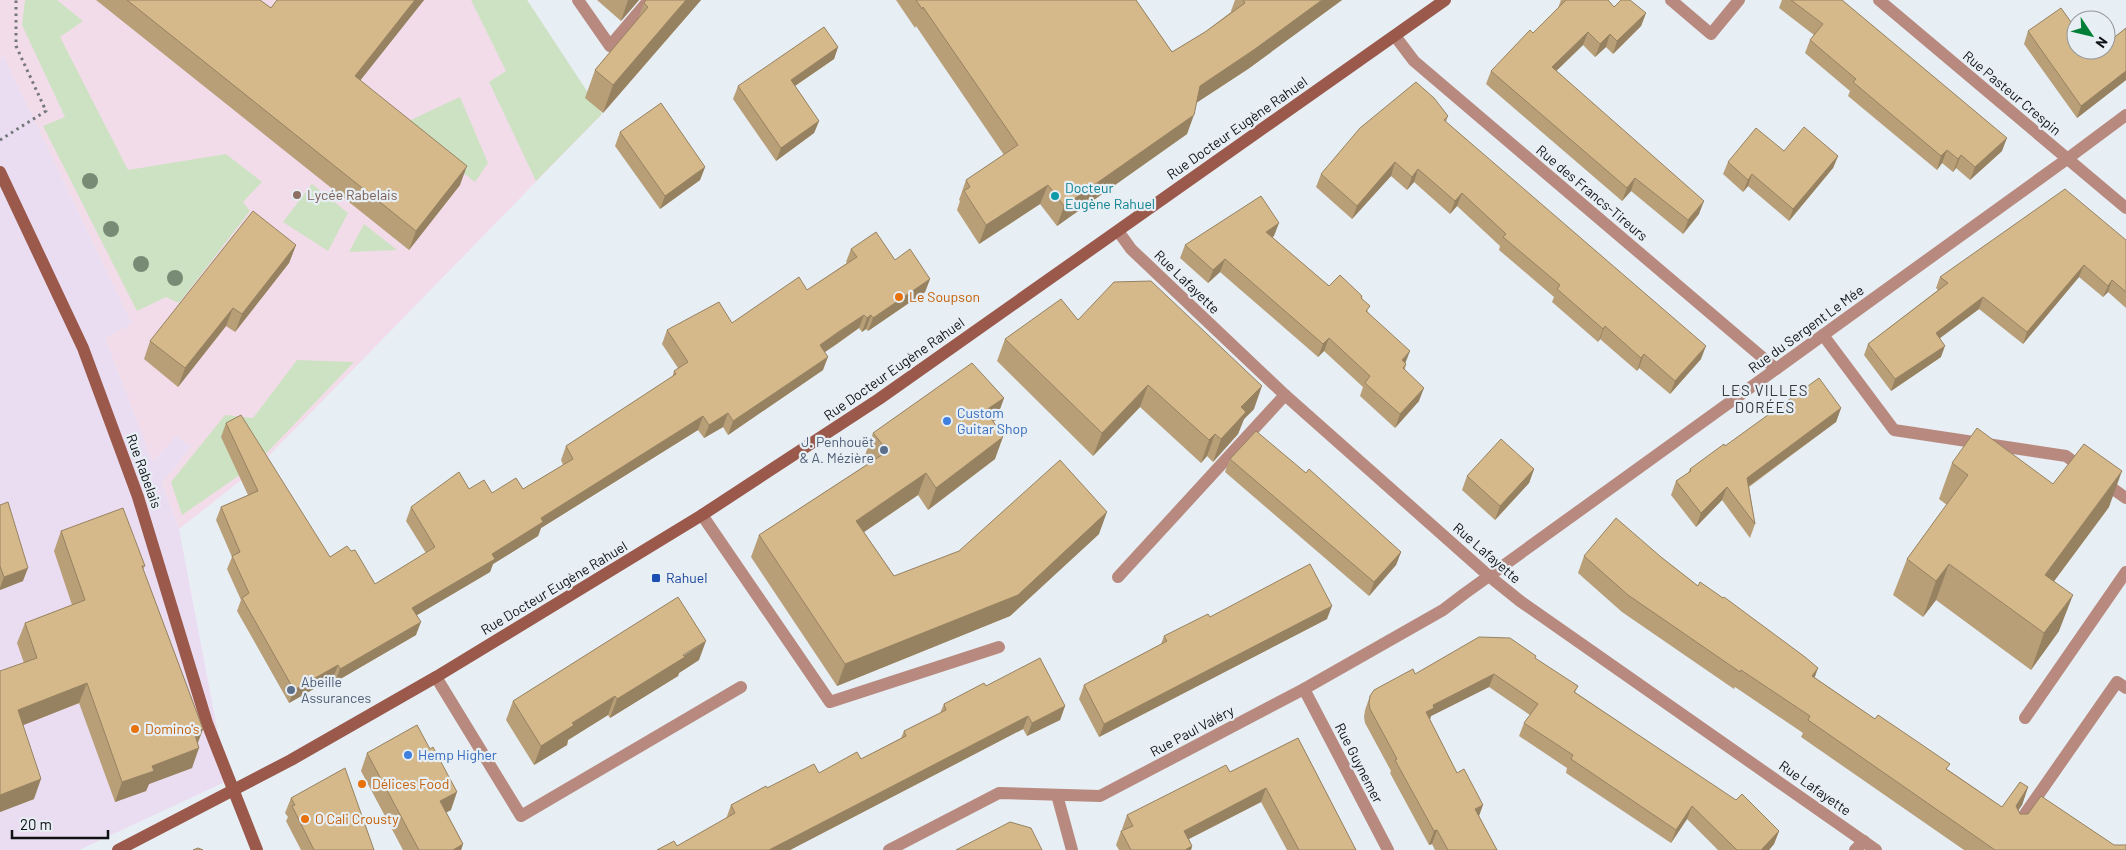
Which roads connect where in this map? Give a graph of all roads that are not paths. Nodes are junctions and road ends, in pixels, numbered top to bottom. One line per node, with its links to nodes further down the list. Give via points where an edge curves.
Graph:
1 (578, 0): 2 (street, via 610,46)
2 (649, 0)
3 (1445, 0): 7 (main road, Rue Docteur Eugène Rahuel)
4 (1671, 0): 5 (street, via 1711,34)
5 (1740, 0)
6 (1879, 0): 9 (street, Rue Pasteur Crespin)
7 (1395, 36): 12 (main road, Rue Docteur Eugène Rahuel); 14 (street, Rue des Francs-Tireurs, via 1414,61)
8 (2126, 115): 9 (street, Rue du Sergent Le Mée)
9 (2067, 159): 11 (street, Rue Pasteur Crespin); 13 (street, Rue du Sergent Le Mée)
10 (0, 172): 27 (main road, Rue Rabelais, via 82,348 138,497 207,723)
11 (2126, 208)
12 (1118, 231): 15 (street, Rue Lafayette, via 1131,249); 17 (main road, Rue Docteur Eugène Rahuel, via 879,399)
13 (1823, 335): 14 (street, Rue du Sergent Le Mée); 16 (street, via 1894,430 2066,456)
14 (1776, 369): 20 (street, Rue du Sergent Le Mée)
15 (1284, 395): 19 (street); 20 (street, Rue Lafayette)
16 (2126, 498)
17 (702, 516): 21 (street, via 830,702); 22 (main road, Rue Docteur Eugène Rahuel)
18 (2126, 572): 26 (street)
19 (1118, 576)
20 (1489, 576): 25 (street, Rue Paul Valéry, via 1444,610); 30 (street, Rue Lafayette)
21 (999, 647)
22 (436, 677): 23 (street, via 521,816); 27 (main road, Rue Docteur Eugène Rahuel)
23 (740, 687)
24 (2126, 688): 29 (street, via 2117,682)
25 (1304, 689): 28 (street, Rue Paul Valéry, via 1100,796); 35 (street, Rue Guynemer)
26 (2025, 718)
27 (234, 790): 31 (main road, Rue Docteur Eugène Rahuel); 32 (main road, Rue Rabelais)
28 (1057, 795): 33 (street, Rue Paul Valéry, via 999,793); 34 (street)
29 (2018, 824)
30 (1859, 846): 36 (street, Rue Lafayette)
31 (118, 850)
32 (257, 850)
33 (889, 850)
34 (1072, 850)
35 (1388, 850)
36 (1876, 850)

